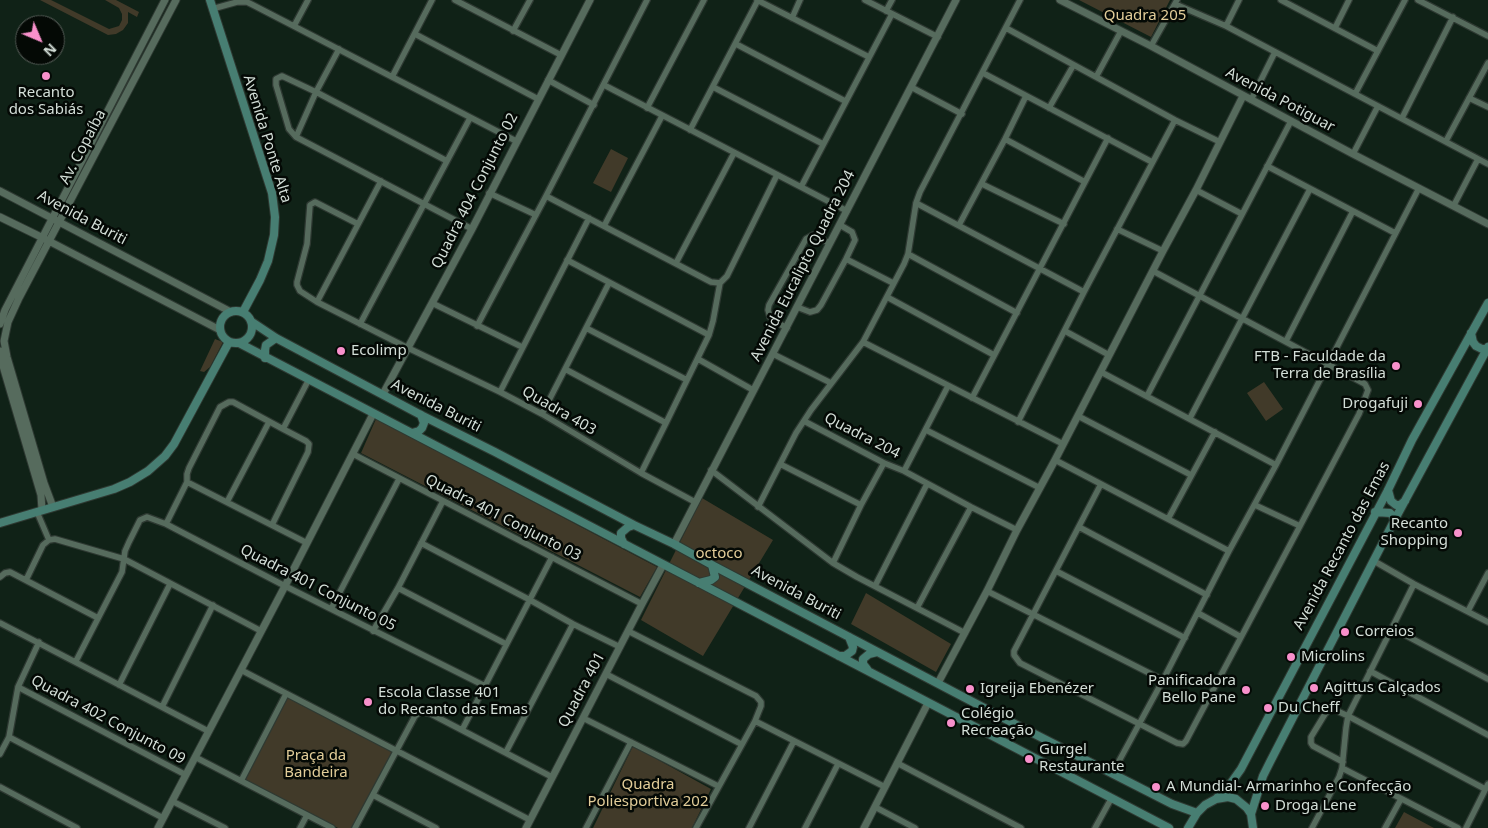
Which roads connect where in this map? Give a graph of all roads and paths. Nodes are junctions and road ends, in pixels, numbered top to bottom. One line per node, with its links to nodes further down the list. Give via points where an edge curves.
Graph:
1 (165, 0): 110 (street, Av. Copaíba)
2 (176, 0): 110 (street, Av. Copaíba)
3 (210, 0): 27 (main road, Avenida Ponte Alta)
4 (308, 0): 31 (street)
5 (432, 0): 37 (street)
6 (455, 0): 26 (street)
7 (474, 0): 26 (street)
8 (530, 0): 35 (street)
9 (590, 0): 45 (street, Quadra 404 Conjunto 02)
10 (647, 0): 53 (street)
11 (704, 0): 67 (street)
12 (758, 0): 30 (street); 40 (street)
13 (800, 0): 30 (street)
14 (865, 0): 28 (street)
15 (892, 0): 28 (street)
16 (956, 0): 39 (street, Avenida Eucalipto Quadra 204)
17 (1020, 0): 33 (street, Quadra 204)
18 (1060, 0): 36 (street, Avenida Potiguar)
19 (1239, 0): 32 (street)
20 (1281, 0): 25 (street)
21 (1349, 0): 34 (street)
22 (1404, 0): 43 (street)
23 (1418, 0): 29 (street)
24 (1176, 2): 32 (street); 41 (street)
25 (1292, 2): 34 (street)
26 (470, 8): 35 (street)
27 (212, 9): 31 (street, via 247,2); 140 (main road, Avenida Ponte Alta, via 272,193 275,216 268,261)
28 (889, 12): 39 (street); 46 (street)
29 (1454, 17): 38 (street); 72 (street)
30 (792, 18): 46 (street)
31 (294, 26): 42 (street)
32 (1226, 26): 44 (street)
33 (1006, 28): 48 (street); 49 (street, Quadra 204)
34 (1335, 28): 43 (street)
35 (513, 30): 45 (street)
36 (1122, 31): 41 (street, Avenida Potiguar); 51 (street)
37 (415, 34): 50 (street); 61 (street)
38 (1488, 36)
39 (938, 37): 55 (street, Avenida Eucalipto Quadra 204)
40 (736, 44): 54 (street); 63 (street)
41 (1151, 46): 59 (street, Avenida Potiguar)
42 (339, 49): 50 (street); 56 (street)
43 (1378, 51): 57 (street)
44 (1275, 52): 57 (street); 62 (street)
45 (560, 55): 52 (street, Quadra 404 Conjunto 02)
46 (869, 57): 63 (street)
47 (1488, 63): 60 (street)
48 (1073, 66): 51 (street); 68 (street)
49 (983, 73): 58 (street); 69 (street, Quadra 204)
50 (392, 77): 71 (street)
51 (1096, 77): 73 (street)
52 (548, 80): 61 (street, Quadra 404 Conjunto 02); 64 (street)
53 (604, 86): 64 (street); 67 (street)
54 (713, 87): 75 (street); 82 (street)
55 (911, 87): 69 (street); 104 (street, Avenida Eucalipto Quadra 204)
56 (316, 92): 76 (street); 76 (street, via 282,76 276,79 289,129); 86 (street)
57 (1355, 94): 65 (street)
58 (1026, 96): 68 (street); 78 (street)
59 (1243, 96): 62 (street, Avenida Potiguar); 81 (street)
60 (1469, 98): 66 (street); 80 (street)
61 (538, 99): 79 (street, Quadra 404 Conjunto 02)
62 (1251, 100): 74 (street, Avenida Potiguar)
63 (845, 101): 82 (street)
64 (594, 105): 100 (street)
65 (1378, 106): 72 (street); 84 (street)
66 (1488, 107)
67 (647, 108): 70 (street)
68 (1049, 108): 77 (street)
69 (962, 114): 102 (street, Quadra 204)
70 (662, 116): 75 (street); 116 (street)
71 (470, 118): 79 (street); 86 (street)
72 (1402, 118): 80 (street)
73 (1175, 120): 81 (street); 87 (street)
74 (1291, 121): 84 (street, Avenida Potiguar); 89 (street)
75 (690, 130): 83 (street)
76 (296, 137): 91 (street)
77 (1108, 138): 87 (street); 92 (street)
78 (1005, 139): 92 (street); 93 (street)
79 (516, 141): 99 (street, Quadra 404 Conjunto 02)
80 (1446, 141): 85 (street)
81 (1220, 142): 97 (street)
82 (823, 144): 94 (street)
83 (734, 153): 90 (street); 126 (street)
84 (1353, 154): 95 (street, Avenida Potiguar)
85 (1478, 159): 88 (street); 103 (street)
86 (447, 161): 101 (street)
87 (1152, 162): 118 (street)
88 (1488, 164)
89 (1267, 166): 96 (street); 106 (street)
90 (777, 176): 94 (street); 130 (street, via 727,276)
91 (381, 182): 101 (street); 111 (street)
92 (1085, 182): 112 (street)
93 (982, 184): 112 (street); 115 (street)
94 (801, 187): 104 (street)
95 (1419, 188): 103 (street, Avenida Potiguar); 119 (street)
96 (1310, 189): 105 (street); 142 (street)
97 (1196, 190): 106 (street); 122 (street)
98 (0, 191): 110 (street, Avenida Buriti)
99 (489, 194): 107 (street); 117 (street, Quadra 404 Conjunto 02)
100 (546, 196): 107 (street); 109 (street)
101 (424, 203): 117 (street); 145 (street)
102 (916, 203): 115 (street); 123 (street, Quadra 204)
103 (1454, 205): 113 (street, Avenida Potiguar)
104 (847, 211): 114 (street, Avenida Eucalipto Quadra 204)
105 (1353, 211): 119 (street); 154 (street)
106 (1242, 214): 133 (street)
107 (536, 215): 146 (street)
108 (0, 217): 120 (street)
109 (589, 218): 116 (street); 125 (street)
110 (56, 220): 120 (street, Av. Copaíba); 139 (street, Avenida Buriti)
111 (358, 224): 135 (street); 135 (street, Quadra 403, via 315,202 310,204 307,244 297,285 300,291)
112 (1064, 224): 127 (street)
113 (1488, 224)
114 (840, 225): 121 (street, Avenida Eucalipto Quadra 204); 124 (street, via 852,232 855,240)
115 (959, 225): 127 (street)
116 (604, 226): 126 (street)
117 (472, 229): 136 (street, Quadra 404 Conjunto 02)
118 (1117, 229): 122 (street); 132 (street)
119 (1395, 233): 167 (street)
120 (46, 239): 144 (street, Av. Copaíba); 149 (street); 214 (street, Av. Copaíba, via 8,322 4,341)
121 (829, 243): 138 (street, Avenida Eucalipto Quadra 204); 148 (street, via 812,235 806,239 769,305 770,317)
122 (1163, 251): 128 (street)
123 (908, 254): 131 (street, Quadra 204); 141 (street)
124 (846, 259): 131 (street); 138 (street, via 817,310 810,312)
125 (567, 260): 129 (street); 158 (street)
126 (676, 263): 130 (street)
127 (1040, 268): 132 (street); 141 (street)
128 (1153, 272): 133 (street); 163 (street)
129 (609, 283): 147 (street); 152 (street)
130 (720, 283): 152 (street)
131 (893, 283): 134 (street, Quadra 204)
132 (1084, 292): 150 (street)
133 (1199, 296): 142 (street); 177 (street)
134 (886, 297): 156 (street, Quadra 204); 164 (street)
135 (318, 302): 145 (street, Quadra 403)
136 (432, 303): 146 (street); 159 (street, Quadra 404 Conjunto 02)
137 (1488, 303): 151 (main road, Avenida Recanto das Emas)
138 (797, 307): 148 (street, Avenida Eucalipto Quadra 204)
139 (231, 312): 140 (main road, Avenida Buriti); 149 (main road, via 221,321)
140 (243, 312): 143 (main road, Avenida Buriti)
141 (1017, 313): 164 (street)
142 (1243, 318): 154 (street); 183 (street)
143 (252, 322): 153 (main road, Avenida Buriti); 157 (main road, via 251,335)
144 (0, 324)
145 (360, 324): 159 (street, Quadra 403)
146 (477, 326): 158 (street)
147 (586, 328): 168 (street); 171 (street)
148 (786, 328): 162 (street, Avenida Eucalipto Quadra 204)
149 (220, 330): 155 (main road)
150 (1065, 331): 163 (street); 186 (street)
151 (1471, 333): 160 (main road, via 1478,348); 207 (main road, Avenida Recanto das Emas)
152 (709, 335): 166 (street)
153 (276, 338): 165 (main road, via 266,345); 176 (main road, Avenida Buriti)
154 (1286, 341): 167 (street)
155 (229, 342): 157 (main road); 214 (main road, via 165,456 123,486)
156 (863, 342): 172 (street, Quadra 204); 173 (street)
157 (239, 343): 165 (main road)
158 (522, 347): 175 (street)
159 (408, 348): 175 (street, Quadra 403); 176 (street, Quadra 404 Conjunto 02)
160 (1487, 348): 208 (main road)
161 (0, 351): 217 (street, via 41,495)
162 (773, 354): 172 (street); 174 (street, Avenida Eucalipto Quadra 204)
163 (1109, 354): 169 (street)
164 (994, 355): 178 (street)
165 (265, 358): 170 (main road)
166 (698, 359): 171 (street); 174 (street)
167 (1328, 364): 197 (street); 225 (street, via 1365,384 1368,390 1359,414)
168 (565, 369): 180 (street); 187 (street)
169 (1101, 372): 177 (street); 182 (street)
170 (308, 380): 179 (main road); 188 (street)
171 (687, 380): 187 (street)
172 (831, 384): 184 (street, Quadra 204)
173 (948, 386): 178 (street); 189 (street, Quadra 204)
174 (753, 390): 198 (street, Avenida Eucalipto Quadra 204)
175 (500, 392): 180 (street, Quadra 403)
176 (383, 394): 181 (main road, Avenida Buriti)
177 (1147, 396): 183 (street)
178 (972, 398): 186 (street)
179 (373, 414): 191 (main road); 193 (street)
180 (542, 414): 200 (street, Quadra 403)
181 (421, 415): 191 (main road, via 422,428); 224 (main road, Avenida Buriti)
182 (1078, 416): 192 (street); 201 (street)
183 (1190, 418): 190 (street)
184 (804, 420): 195 (street, Quadra 204); 196 (street, Quadra 204)
185 (269, 422): 188 (street); 203 (street, via 232,402 224,403 189,468); 210 (street)
186 (1018, 422): 192 (street)
187 (666, 423): 200 (street)
188 (283, 429): 223 (street, via 306,441 310,449)
189 (926, 430): 199 (street, Quadra 204); 206 (street)
190 (1215, 432): 197 (street); 201 (street)
191 (412, 433): 231 (main road)
192 (1063, 444): 194 (street)
193 (353, 454): 202 (street, Quadra 401 Conjunto 03); 229 (street)
194 (1055, 460): 205 (street); 206 (street)
195 (884, 463): 199 (street, Quadra 204); 212 (street)
196 (780, 464): 212 (street); 215 (street, Quadra 204)
197 (1276, 465): 213 (street)
198 (712, 470): 211 (street, Avenida Eucalipto Quadra 204); 215 (street)
199 (904, 471): 204 (street)
200 (641, 472): 211 (street, Quadra 403)
201 (1191, 475): 219 (street)
202 (399, 478): 209 (street, Quadra 401 Conjunto 03); 256 (street)
203 (187, 482): 210 (street); 222 (street)
204 (927, 484): 216 (street); 248 (street)
205 (1101, 484): 219 (street); 226 (street)
206 (1040, 488): 227 (street)
207 (1388, 490): 208 (main road, via 1396,505); 218 (main road, Avenida Recanto das Emas)
208 (1406, 500): 220 (main road)
209 (443, 501): 230 (street); 234 (street, Quadra 401 Conjunto 03)
210 (226, 502): 223 (street)
211 (695, 502): 232 (street, Avenida Eucalipto Quadra 204)
212 (861, 505): 237 (street)
213 (1255, 505): 225 (street); 233 (street)
214 (53, 507): 217 (main road)
215 (758, 507): 237 (street)
216 (970, 507): 227 (street); 255 (street)
217 (39, 511): 221 (main road); 228 (street)
218 (1375, 512): 220 (main road, via 1390,513); 319 (main road, Avenida Recanto das Emas, via 1241,769)
219 (1168, 519): 233 (street)
220 (1394, 520): 236 (main road)
221 (0, 522)
222 (166, 524): 235 (street, Quadra 401 Conjunto 05, via 147,517 140,520); 247 (street, Quadra 401 Conjunto 05)
223 (272, 525): 229 (street)
224 (634, 525): 231 (main road, via 621,533); 232 (main road, Avenida Buriti)
225 (1300, 526): 270 (street)
226 (1079, 527): 240 (street); 251 (street)
227 (1017, 530): 250 (street)
228 (49, 540): 235 (street); 243 (street, via 43,545)
229 (307, 543): 247 (street)
230 (421, 544): 249 (street); 252 (street)
231 (624, 544): 238 (main road)
232 (674, 544): 239 (main road, Avenida Buriti)
233 (1230, 551): 251 (street)
234 (552, 557): 252 (street); 253 (street, Quadra 401 Conjunto 03)
235 (124, 559): 245 (street); 260 (street, via 122,572)
236 (1374, 561): 246 (street); 324 (main road, via 1263,776)
237 (833, 563): 248 (street)
238 (663, 565): 244 (main road); 253 (street, Quadra 401)
239 (712, 565): 244 (main road, via 715,576); 269 (main road, Avenida Buriti)
240 (1056, 571): 259 (street); 271 (street)
241 (1488, 572): 257 (street)
242 (1, 575): 243 (street, via 10,572)
243 (26, 580): 260 (street)
244 (699, 583): 276 (main road)
245 (170, 584): 254 (street); 285 (street)
246 (1414, 584): 257 (street); 264 (street)
247 (285, 586): 256 (street, Quadra 401 Conjunto 05); 266 (street)
248 (875, 586): 255 (street)
249 (398, 588): 267 (street); 273 (street)
250 (987, 591): 259 (street); 268 (street)
251 (1207, 595): 258 (street)
252 (530, 600): 263 (street); 273 (street)
253 (642, 604): 265 (street, Quadra 401)
254 (213, 605): 266 (street); 290 (street)
255 (917, 608): 268 (street)
256 (331, 609): 267 (street, Quadra 401 Conjunto 05)
257 (1468, 611): 262 (street)
258 (1198, 613): 270 (street); 271 (street)
259 (1034, 614): 283 (street); 294 (street, via 1014,651 1016,660)
260 (98, 618): 277 (street)
261 (0, 622): 272 (street)
262 (1488, 622)
263 (573, 624): 274 (street); 303 (street)
264 (1392, 628): 280 (street); 282 (street)
265 (628, 630): 274 (street, Quadra 401); 293 (street, via 759,698 761,706)
266 (261, 631): 278 (street)
267 (373, 631): 287 (street, Quadra 401 Conjunto 05)
268 (965, 632): 284 (street)
269 (849, 637): 275 (main road, Avenida Buriti); 276 (main road, via 852,651)
270 (1240, 637): 294 (street, via 1183,744)
271 (1185, 638): 283 (street)
272 (39, 642): 277 (street); 286 (street)
273 (506, 644): 287 (street)
274 (620, 647): 281 (street, Quadra 401)
275 (877, 652): 279 (main road, via 863,659); 284 (main road, Avenida Buriti)
276 (839, 656): 279 (main road)
277 (76, 661): 285 (street)
278 (240, 670): 288 (street); 296 (street)
279 (867, 670): 289 (main road)
280 (1370, 671): 291 (street); 297 (street)
281 (606, 674): 292 (street, Quadra 401); 301 (street)
282 (1488, 679)
283 (1164, 680): 294 (street)
284 (938, 683): 309 (main road, Avenida Buriti)
285 (119, 685): 290 (street)
286 (18, 686): 298 (street); 310 (street, Quadra 402 Conjunto 09)
287 (485, 686): 295 (street)
288 (286, 694): 302 (street); 312 (street)
289 (928, 703): 306 (street); 318 (main road)
290 (162, 707): 296 (street)
291 (1348, 716): 308 (street); 308 (street, via 1329,709 1311,743); 316 (street)
292 (583, 718): 300 (street); 311 (street, Quadra 401)
293 (754, 721): 299 (street); 301 (street)
294 (1140, 724): 309 (street)
295 (462, 730): 302 (street, via 420,712); 303 (street)
296 (208, 731): 305 (street)
297 (1488, 735)
298 (9, 737): 304 (street); 326 (street)
299 (794, 741): 307 (street); 339 (street)
300 (631, 742): 313 (street); 337 (street)
301 (741, 744): 313 (street)
302 (396, 751): 317 (street); 327 (street)
303 (506, 752): 311 (street)
304 (0, 754)
305 (195, 757): 310 (street); 312 (street)
306 (897, 762): 315 (street); 328 (street)
307 (838, 764): 315 (street); 340 (street)
308 (1342, 765): 320 (street); 348 (street)
309 (1112, 774): 323 (main road, Avenida Buriti)
310 (186, 776): 321 (street)
311 (552, 777): 327 (street, Quadra 401)
312 (241, 781): 325 (street)
313 (718, 786): 338 (street)
314 (0, 787): 329 (street)
315 (885, 787): 322 (street)
316 (1487, 787): 351 (street)
317 (373, 795): 334 (street); 335 (street)
318 (1111, 799): 344 (street); 345 (main road)
319 (1216, 799): 323 (main road, Avenida Recanto das Emas); 324 (main road, via 1236,799)
320 (1401, 799): 349 (street); 350 (street)
321 (172, 801): 326 (street); 331 (street)
322 (875, 807): 341 (street); 342 (street)
323 (1197, 813): 346 (main road)
324 (1251, 814): 347 (main road)
325 (307, 815): 332 (street); 333 (street)
326 (163, 818): 330 (street)
327 (530, 820): 336 (street, Quadra 401)
328 (1010, 825): 343 (street)
329 (77, 828)
330 (158, 828)
331 (225, 828)
332 (300, 828)
333 (332, 828)
334 (355, 828)
335 (436, 828)
336 (526, 828)
337 (586, 828)
338 (696, 828)
339 (749, 828)
340 (804, 828)
341 (864, 828)
342 (915, 828)
343 (1021, 828)
344 (1095, 828)
345 (1169, 828)
346 (1188, 828)
347 (1253, 828)
348 (1312, 828)
349 (1385, 828)
350 (1458, 828)
351 (1466, 828)

